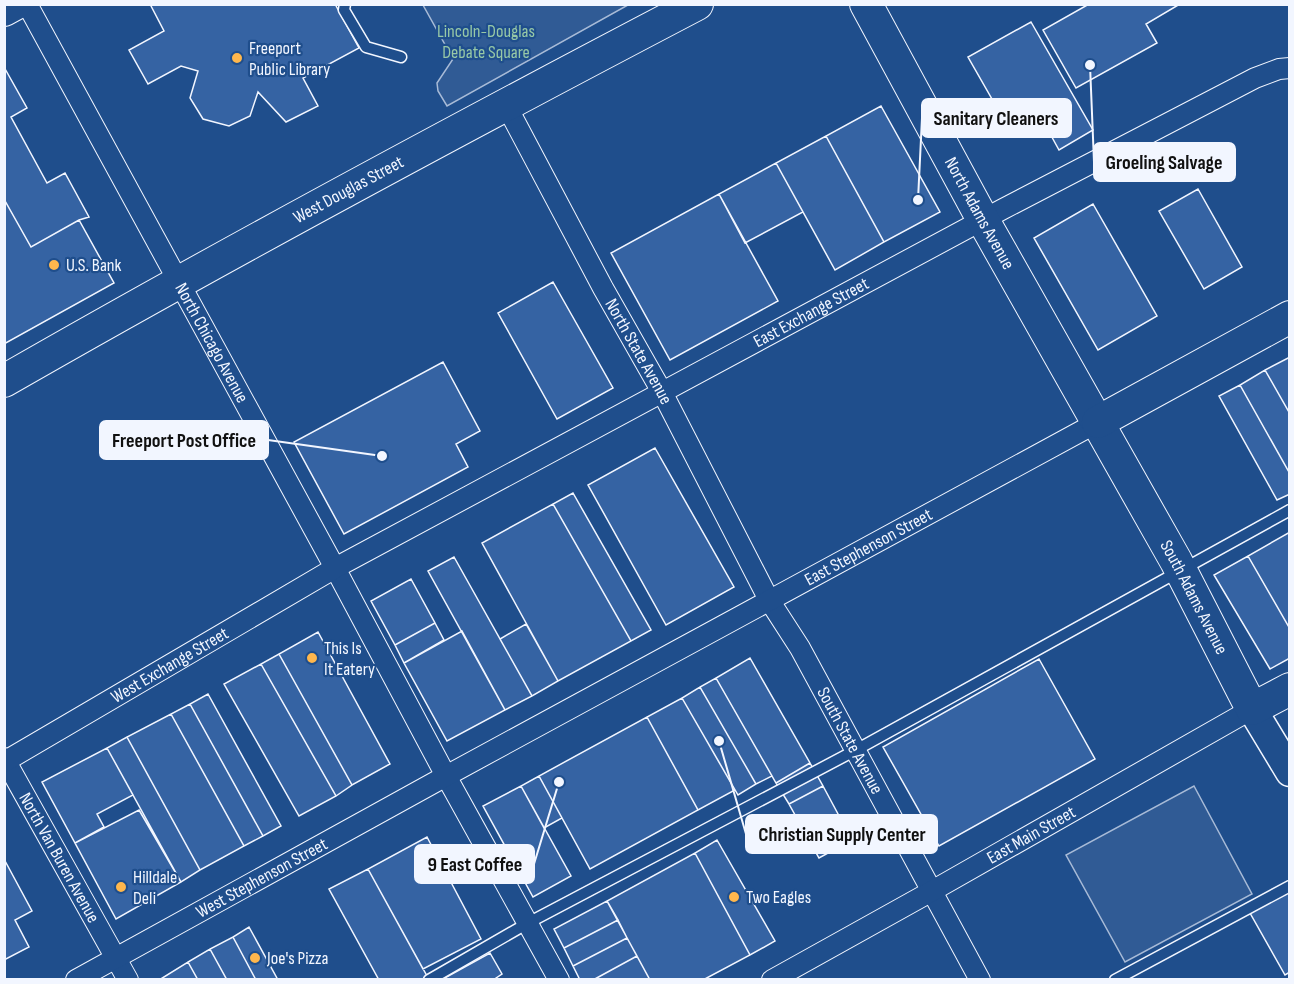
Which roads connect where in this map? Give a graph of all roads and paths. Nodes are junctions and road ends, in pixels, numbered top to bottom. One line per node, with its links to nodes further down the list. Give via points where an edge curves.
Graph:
1 (15, 4): 6 (main road)
2 (27, 4): 11 (street, North Chicago Avenue)
3 (345, 4): 7 (lane, via 344,9 366,47)
4 (696, 4): 9 (main road, West Douglas Street)
5 (866, 4): 10 (main road, North Adams Avenue)
6 (4, 10)
7 (401, 57)
8 (1290, 68): 10 (street, East Exchange Street, via 1255,78)
9 (506, 105): 11 (main road, West Douglas Street); 14 (street, North State Avenue)
10 (983, 220): 14 (street, East Exchange Street); 15 (main road, North Adams Avenue)
11 (178, 281): 13 (main road, West Douglas Street); 17 (street, North Chicago Avenue)
12 (1290, 317): 15 (main road, East Stephenson Street)
13 (4, 381)
14 (662, 392): 17 (street, East Exchange Street); 19 (street, North State Avenue)
15 (1098, 422): 18 (main road, South Adams Avenue); 19 (street, East Stephenson Street)
16 (1290, 510): 18 (lane)
17 (336, 568): 23 (street, West Exchange Street); 25 (street, North Chicago Avenue)
18 (1181, 572): 21 (main road, South Adams Avenue); 22 (lane)
19 (769, 600): 22 (street, South State Avenue); 25 (street, East Stephenson Street)
20 (1290, 689): 21 (main road, East Main Street)
21 (1252, 708): 24 (street, South Adams Avenue); 27 (street, East Main Street)
22 (856, 750): 27 (street, South State Avenue); 28 (lane)
23 (5, 760): 29 (street, North Van Buren Avenue)
24 (1290, 772)
25 (446, 776): 28 (street, North Chicago Avenue); 29 (street, West Stephenson Street)
26 (1290, 886): 36 (lane)
27 (932, 891): 34 (street, East Main Street); 35 (street, South State Avenue)
28 (528, 923): 32 (lane); 33 (street, North Chicago Avenue)
29 (116, 958): 30 (street, West Stephenson Street); 31 (street, North Van Buren Avenue)
30 (76, 980)
31 (128, 980)
32 (429, 980)
33 (559, 980)
34 (772, 980)
35 (980, 980)
36 (1115, 980)

